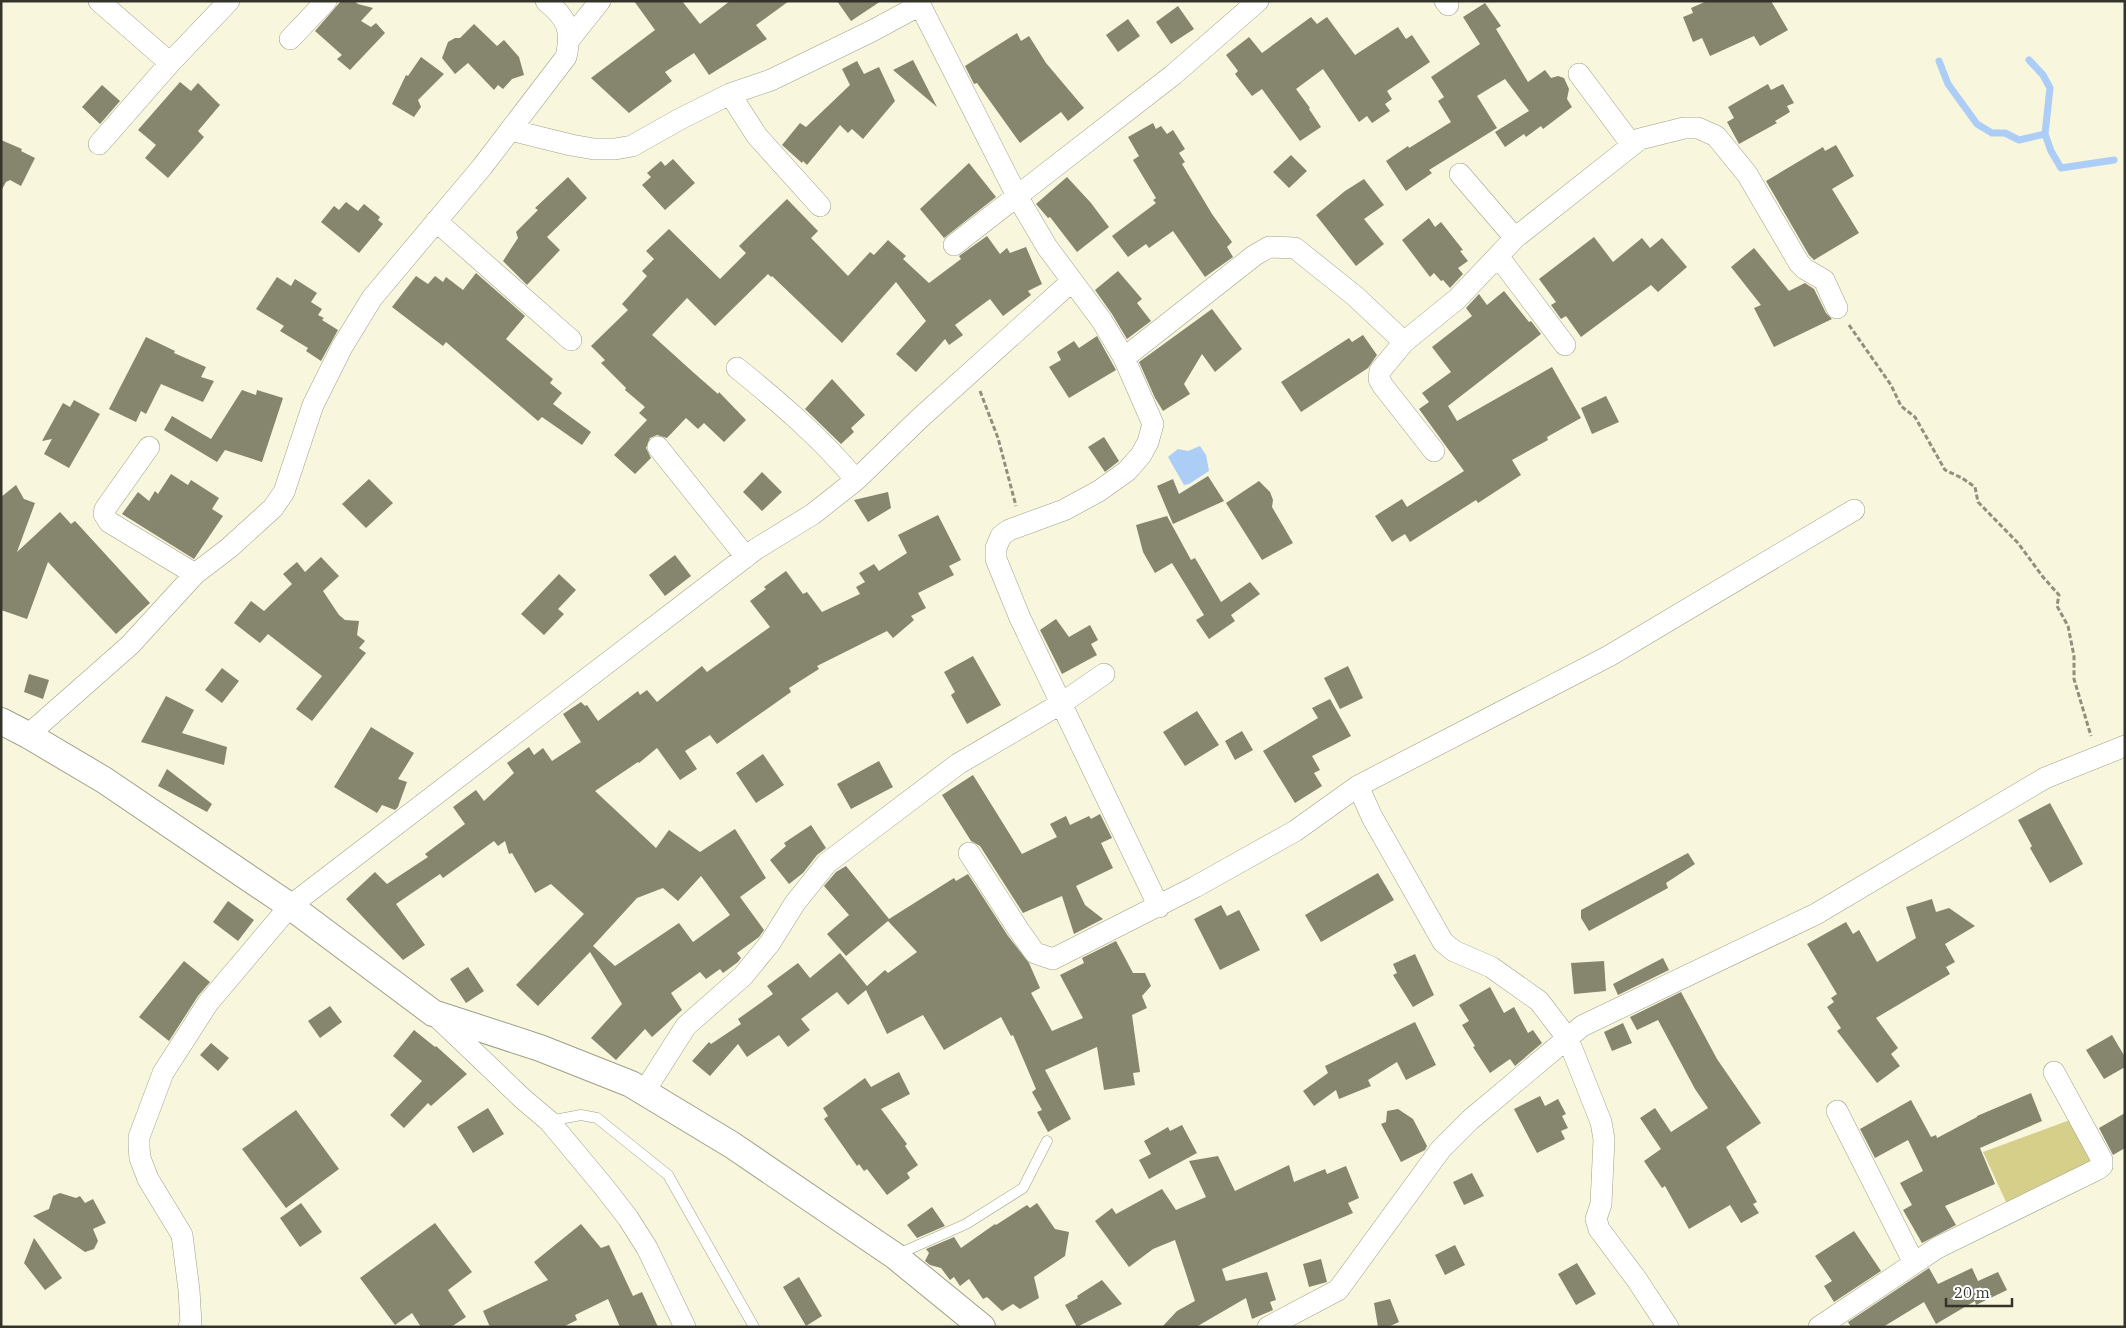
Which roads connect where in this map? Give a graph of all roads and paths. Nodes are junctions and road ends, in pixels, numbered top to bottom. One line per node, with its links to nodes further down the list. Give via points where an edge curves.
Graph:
1 (99, 1): 10 (street)
2 (228, 1): 10 (street)
3 (326, 1): 8 (street)
4 (546, 1): 9 (street, via 558,10 567,25)
5 (600, 1): 9 (street)
6 (1258, 1): 17 (street, via 1173,75)
7 (919, 3): 12 (street, via 872,31 771,80); 17 (street)
8 (290, 39)
9 (569, 40): 13 (street, via 566,57)
10 (170, 63): 14 (street)
11 (1579, 74): 15 (street)
12 (730, 94): 13 (street, via 632,146 615,150 571,145); 18 (street, via 757,136)
13 (510, 130): 19 (street)
14 (99, 144)
15 (1632, 145): 20 (street); 24 (street, via 1640,139 1684,128 1698,128 1716,136 1747,174 1799,263 1824,280)
16 (1460, 174): 20 (street)
17 (1017, 196): 21 (street); 23 (street, via 1047,247)
18 (820, 206)
19 (436, 221): 25 (street); 38 (street, via 372,298 342,347 313,406 284,492 257,524)
20 (1515, 238): 22 (street)
21 (954, 245)
22 (1498, 256): 26 (street, via 1458,299); 27 (street)
23 (1072, 281): 28 (street); 30 (street)
24 (1838, 308): 44 (path, via 1891,385 1901,406 1915,417 1945,470 1975,487 1978,502 2018,543 2059,595 2057,606 2068,626 2074,656 2074,679 2091,733)
25 (571, 340)
26 (1404, 342): 28 (street, via 1355,296 1295,248 1282,246 1269,247 1255,255); 33 (street, via 1380,371 1380,379)
27 (1565, 345)
28 (1124, 358): 36 (street, via 1153,424 1141,454 1127,471 1099,491 1064,510)
29 (737, 368): 34 (street, via 837,457)
30 (972, 370): 34 (street); 36 (path, via 998,438 1014,496 1017,512)
31 (149, 447): 38 (street, via 104,514 109,522)
32 (658, 447): 37 (street)
33 (1434, 451)
34 (856, 480): 37 (street, via 813,514)
35 (1854, 510): 45 (street, via 1609,656)
36 (1009, 530): 40 (street, via 1001,536 996,558 1020,618)
37 (746, 557): 47 (street)
38 (195, 574): 42 (street, via 130,645)
39 (1104, 674): 40 (street)
40 (1062, 704): 48 (street); 52 (street, via 958,764 827,863 743,976 686,1026)
41 (1, 721): 42 (street)
42 (28, 735): 47 (street, via 104,780)
43 (2125, 746): 44 (street)
44 (2093, 760): 50 (street, via 2045,778 1816,914 1605,1014 1582,1026)
45 (1358, 786): 48 (street, via 1295,830); 50 (street, via 1372,817 1443,942 1491,967 1539,1001)
46 (969, 853): 48 (street, via 1035,953 1053,959)
47 (290, 906): 49 (street); 58 (street, via 203,1011 163,1073 139,1137 140,1158 148,1179 182,1234 190,1290)
48 (1159, 907)
49 (432, 1013): 52 (street, via 540,1048); 54 (street)
50 (1568, 1039): 62 (street, via 1470,1120 1441,1149 1338,1290); 63 (street, via 1601,1122 1604,1139 1601,1204 1596,1219 1599,1229)
51 (2054, 1072): 57 (street, via 2102,1160 2102,1166 1937,1248)
52 (644, 1092): 56 (street, via 732,1145)
53 (1837, 1112): 57 (street)
54 (549, 1121): 59 (street, via 628,1218); 60 (lane, via 582,1116 597,1118 668,1175)
55 (1047, 1141): 56 (lane, via 1023,1188 966,1224)
56 (896, 1256): 61 (street)
57 (1914, 1264): 64 (street)
58 (189, 1327)
59 (685, 1327)
60 (754, 1327)
61 (982, 1327)
62 (1268, 1327)
63 (1668, 1327)
64 (1819, 1327)

